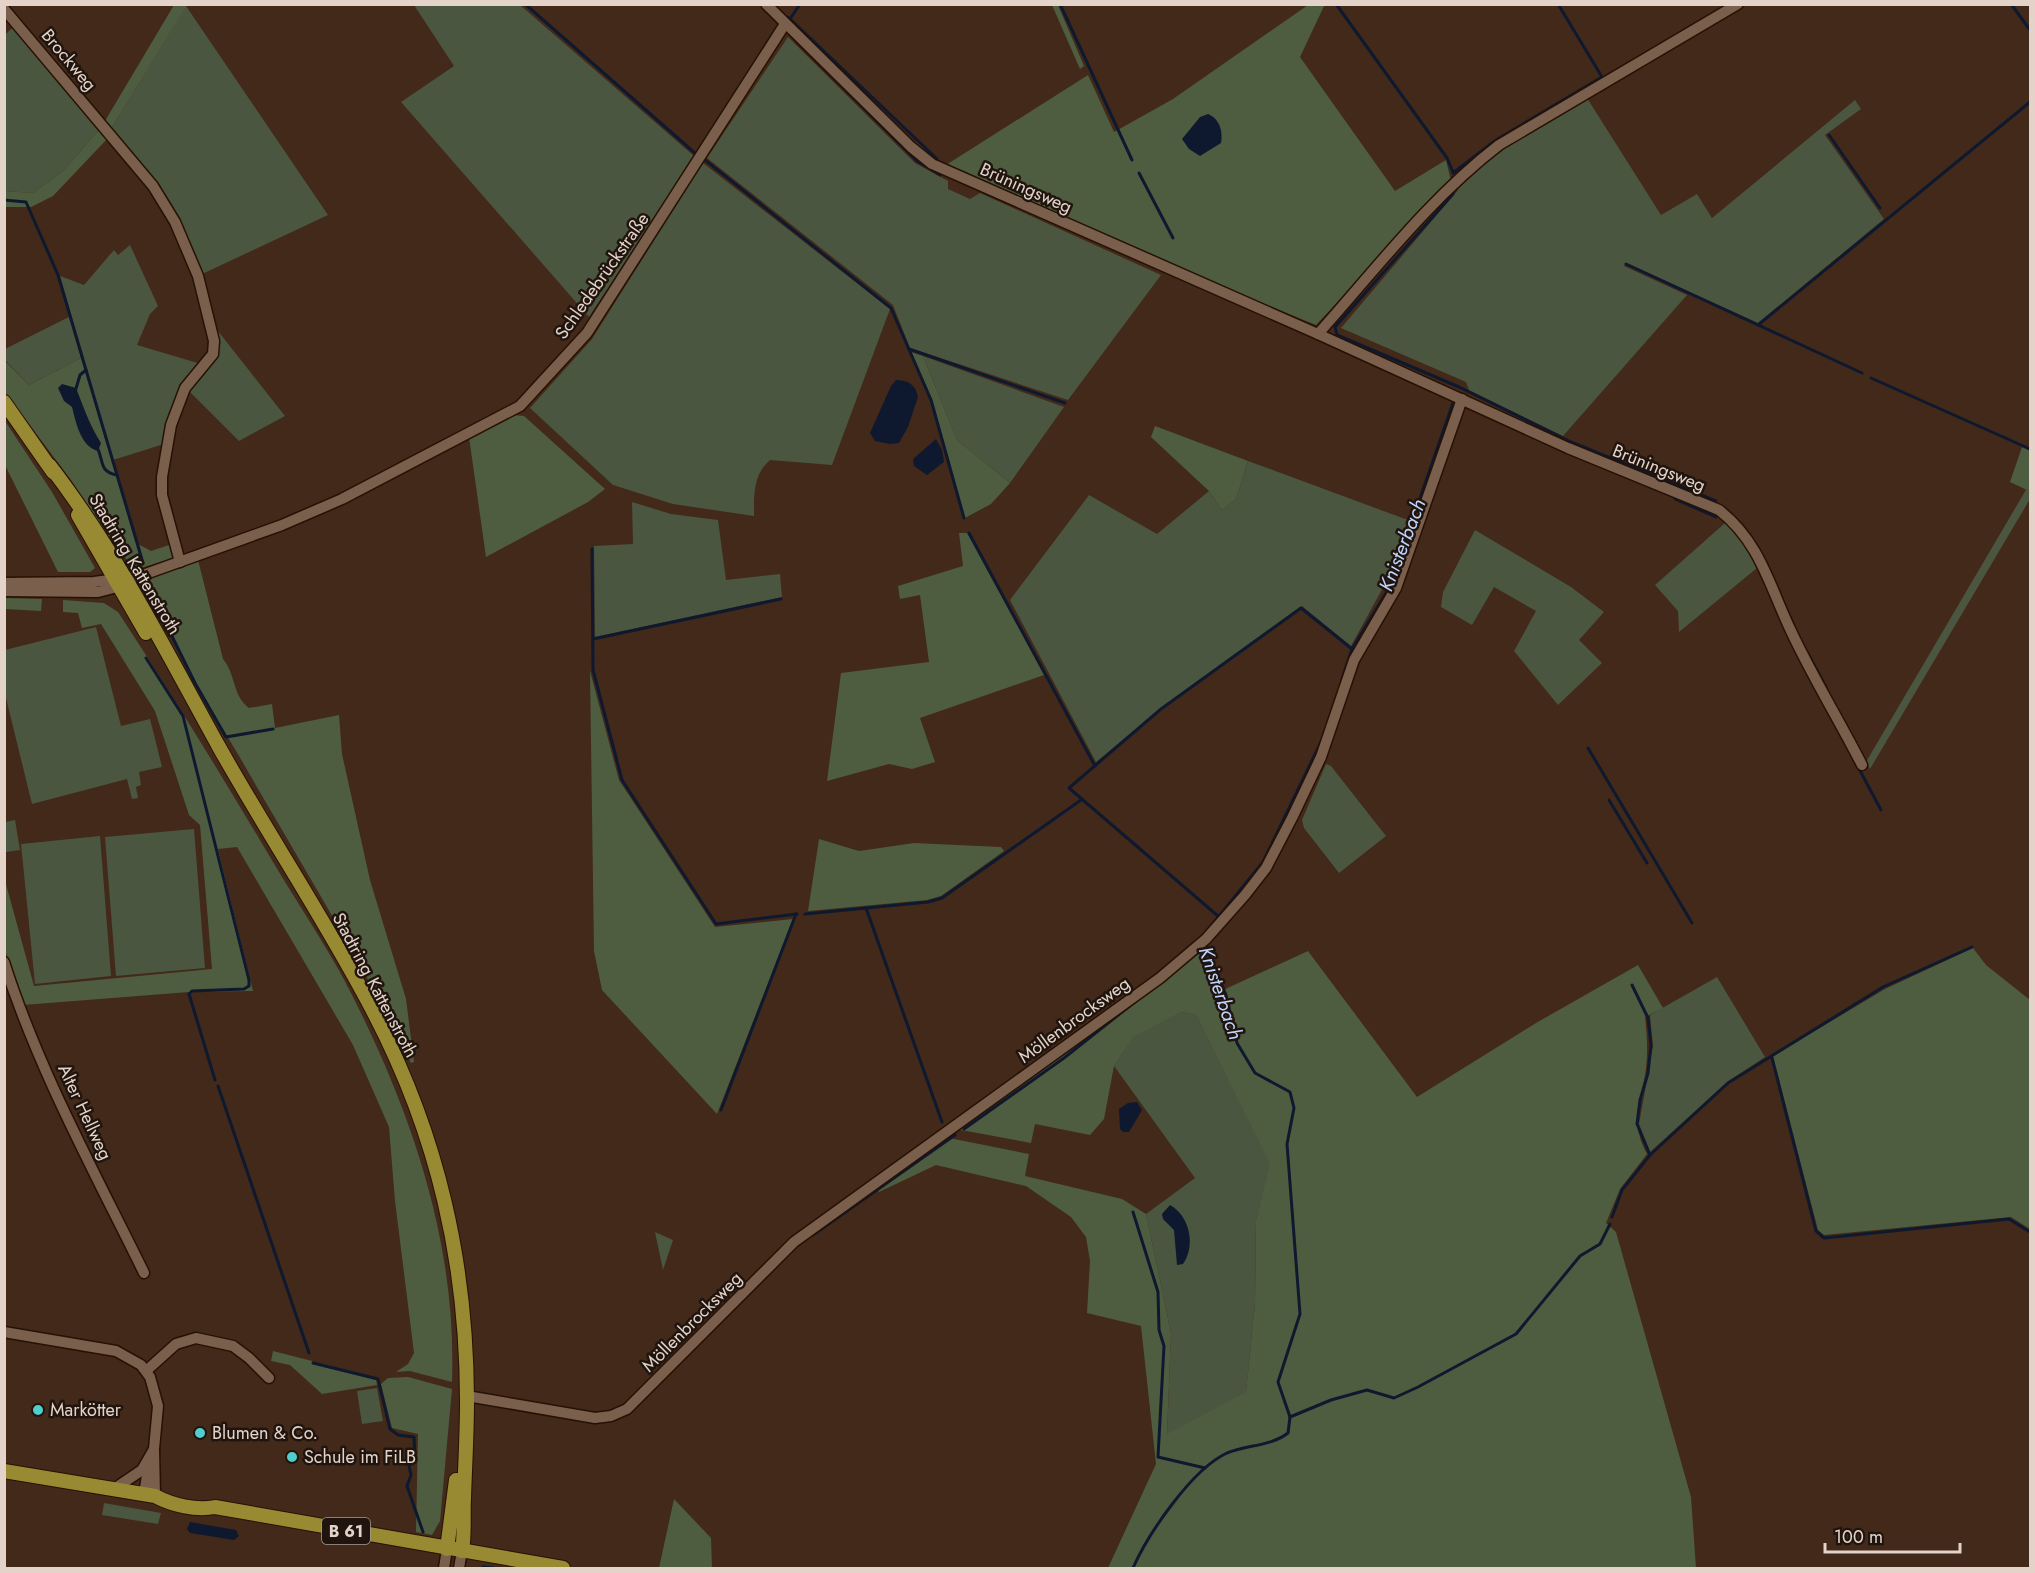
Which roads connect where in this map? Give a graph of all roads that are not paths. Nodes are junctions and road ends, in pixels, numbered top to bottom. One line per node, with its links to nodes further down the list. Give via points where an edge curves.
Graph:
1 (765, 4): 4 (street, Brüningsweg)
2 (1738, 4): 5 (street, via 1499,145 1471,166)
3 (4, 9): 8 (street, Brockweg, via 153,186 175,222 198,276 214,341 213,354 185,388 171,425 162,477 162,495)
4 (785, 24): 5 (street, Brüningsweg, via 932,164); 8 (street, Schledebrückstraße, via 587,333 520,406 342,499)
5 (1318, 334): 6 (street, Brüningsweg)
6 (1462, 399): 12 (street, Brüningsweg, via 1719,510 1737,524 1760,559 1791,631); 19 (street, Möllenbrocksweg, via 1396,588 1354,660 1307,788 1266,867 1203,941 1160,978 794,1242 627,1409 595,1419)
7 (4, 402): 9 (main road, Stadtring Kattenstroth)
8 (180, 562): 9 (street, Schledebrückstraße)
9 (125, 581): 10 (street, Schledebrückstraße); 11 (street, Schledebrückstraße, via 98,592); 19 (main road, Stadtring Kattenstroth, via 373,1011 418,1112 452,1231 463,1300)
10 (4, 583)
11 (4, 591)
12 (1862, 765)
13 (4, 962): 14 (street, Alter Hellweg)
14 (9, 994): 15 (street, Alter Hellweg)
15 (144, 1273)
16 (4, 1332): 17 (street, via 116,1351 135,1360)
17 (146, 1371): 18 (street, via 176,1344 196,1338 233,1346); 20 (street, via 158,1406)
18 (269, 1378)
19 (467, 1399): 24 (main road, Stadtring Kattenstroth); 25 (main road, Stadtring Kattenstroth)
20 (152, 1454): 22 (street, via 135,1477); 23 (street)
21 (4, 1471): 22 (main road, B 61)
22 (114, 1489): 23 (main road, B 61)
23 (150, 1496): 24 (main road, B 61, via 174,1504 215,1507)
24 (447, 1549): 25 (main road, B 61); 26 (street)
25 (462, 1551): 27 (street); 28 (main road, B 61)
26 (444, 1569)
27 (459, 1569)
28 (563, 1569)

